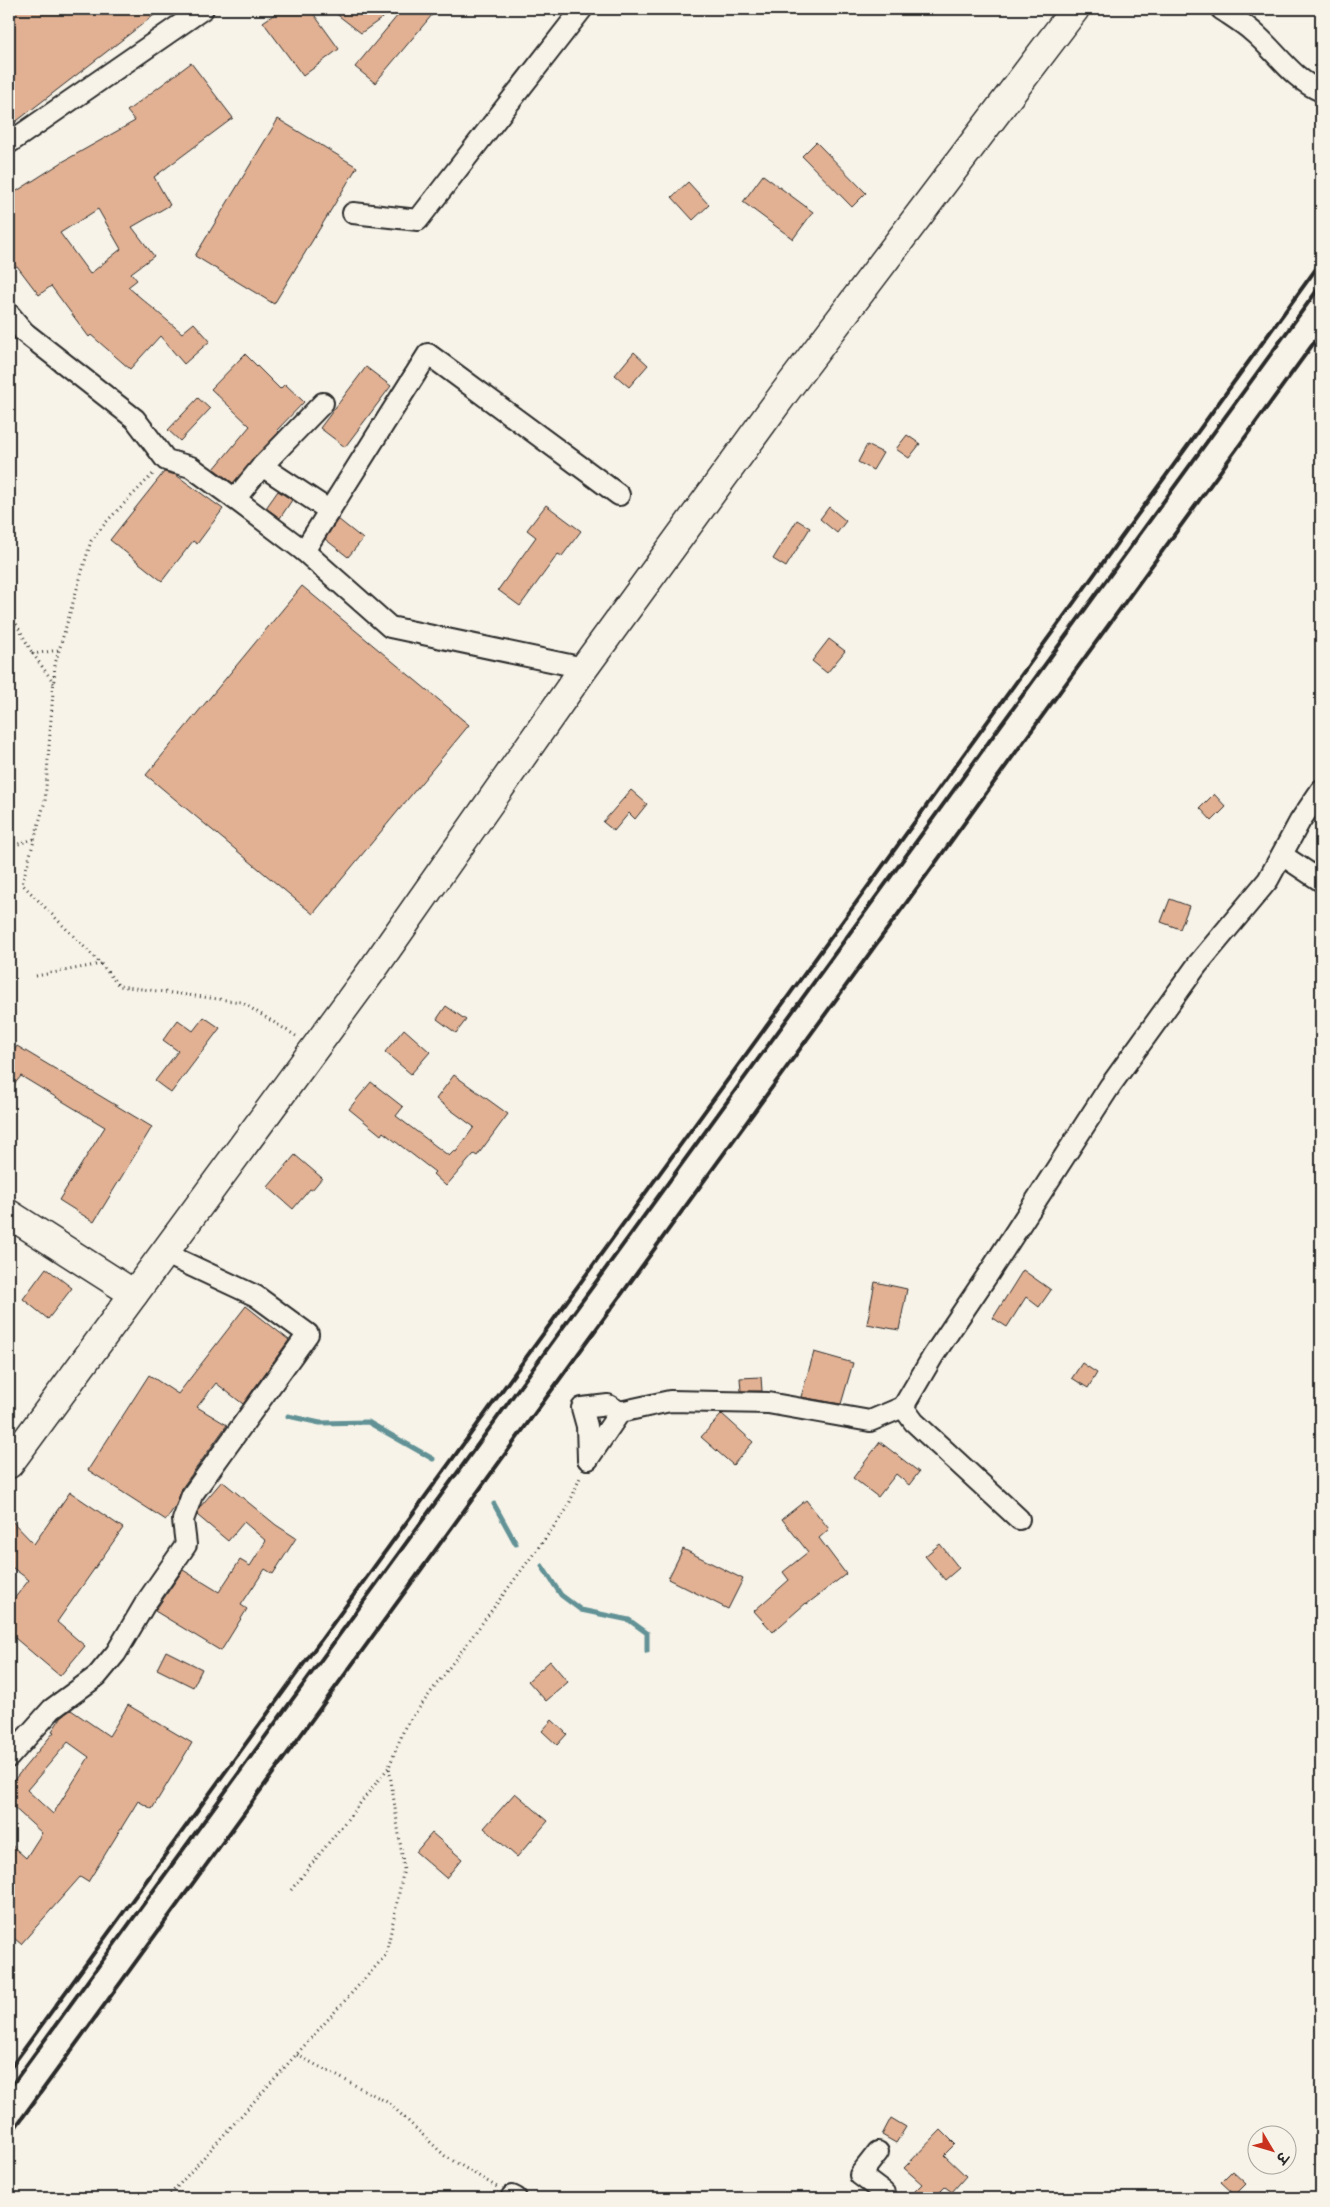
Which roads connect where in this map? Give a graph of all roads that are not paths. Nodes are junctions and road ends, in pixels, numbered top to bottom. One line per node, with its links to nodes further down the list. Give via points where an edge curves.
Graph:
1 (203, 9): 6 (street)
2 (582, 9): 7 (street, via 418,220)
3 (1075, 9): 15 (main road, via 785,392)
4 (1221, 9): 5 (street, via 1253,31 1292,72)
5 (1321, 91)
6 (9, 143)
7 (353, 213)
8 (9, 314): 12 (street, via 24,332 135,420 166,460 191,467)
9 (323, 403): 10 (street)
10 (262, 466): 12 (street); 13 (street)
11 (619, 495): 13 (street, via 428,354)
12 (235, 499): 14 (street)
13 (330, 511): 14 (street)
14 (304, 551): 15 (street, via 390,627)
15 (584, 668): 20 (main road, via 379,961)
16 (1321, 790): 17 (street)
17 (1282, 855): 18 (street); 22 (street, via 1268,880 1198,964 1110,1086)
18 (1321, 881)
19 (9, 1214): 21 (main road)
20 (164, 1253): 21 (main road); 26 (street, via 256,1296 308,1334 192,1494 183,1520 186,1545 116,1653 97,1676 52,1709)
21 (134, 1294): 24 (main road)
22 (903, 1407): 23 (street, via 870,1420 768,1403 670,1401); 25 (street, via 914,1422)
23 (620, 1412): 23 (street, via 588,1459 587,1426 582,1408 608,1406)
24 (9, 1464)
25 (1019, 1519)
26 (9, 1757)
27 (878, 2152): 28 (street, via 860,2175 884,2193)
28 (881, 2198)

